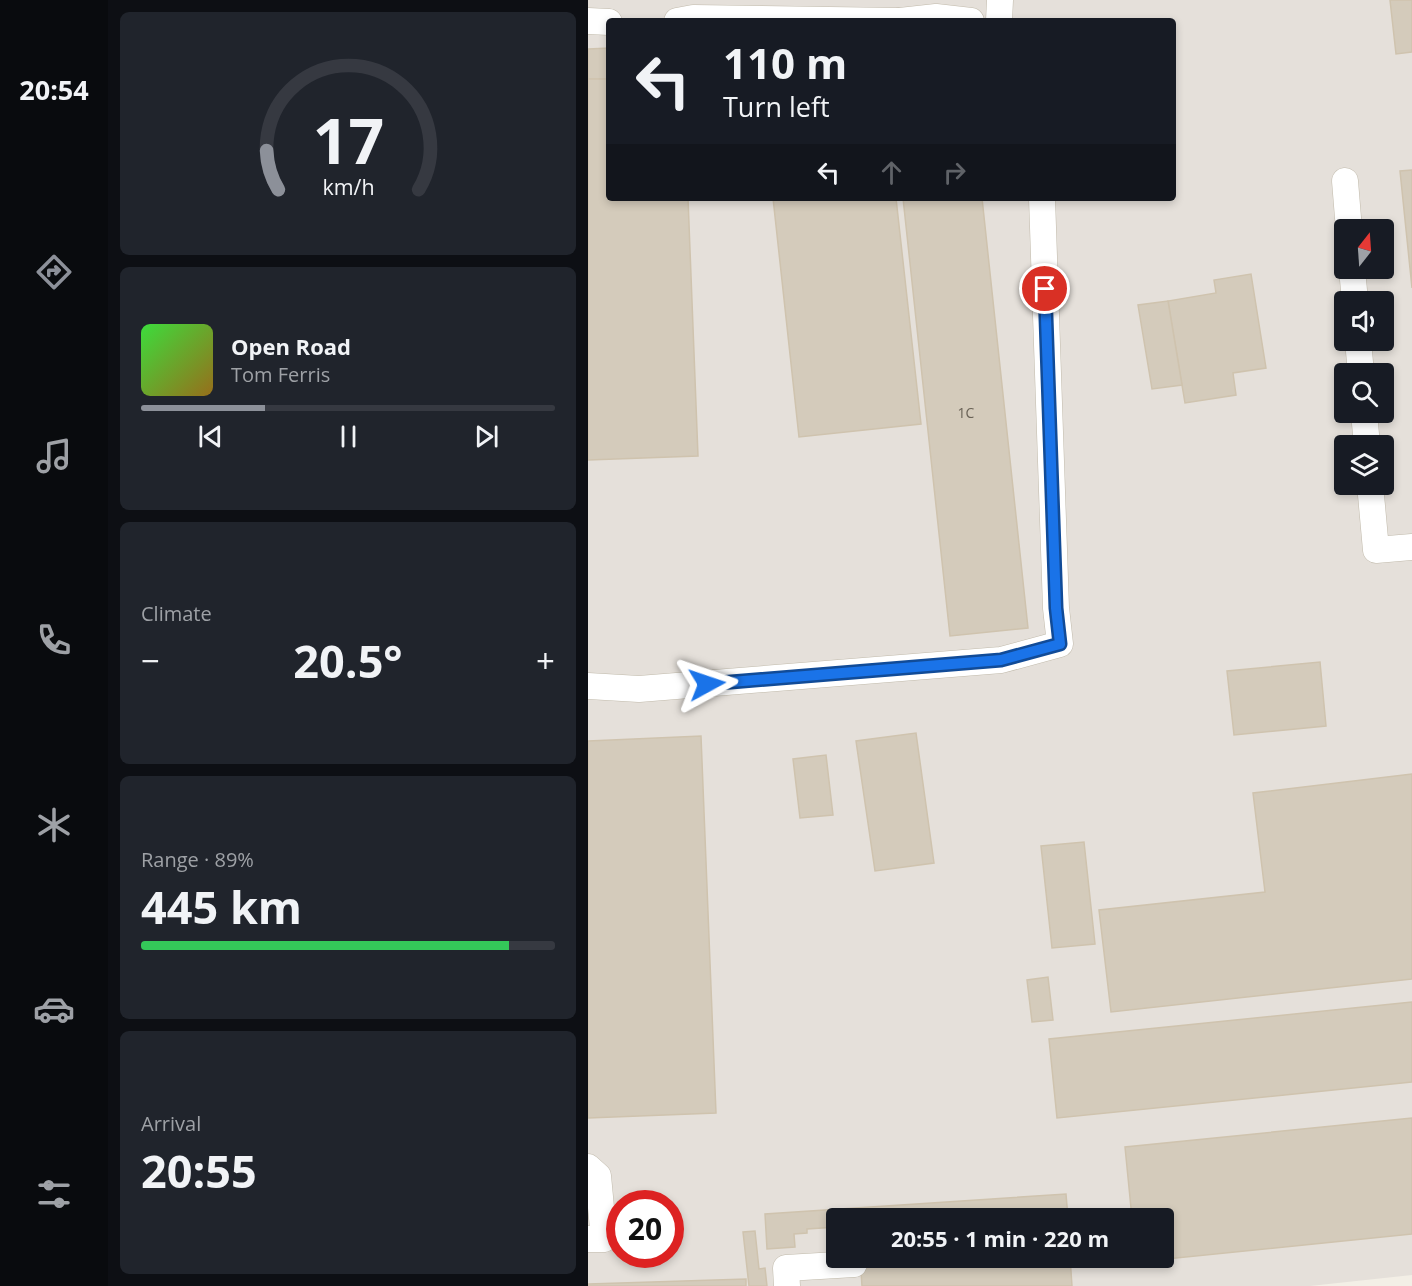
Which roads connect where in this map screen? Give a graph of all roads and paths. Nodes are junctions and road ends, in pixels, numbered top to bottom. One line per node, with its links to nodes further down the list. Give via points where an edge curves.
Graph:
1 (915, 0): 3 (lane)
2 (1000, 0): 6 (lane)
3 (901, 18)
4 (927, 18): 5 (lane)
5 (944, 18)
6 (999, 18)
7 (588, 21): 8 (lane)
8 (606, 22)
9 (1345, 181): 11 (lane)
10 (1042, 201): 14 (lane, via 1060,644 1001,660 639,689)
11 (1348, 219)
12 (1372, 495): 13 (lane, via 1376,550)
13 (1412, 547)
14 (588, 686)
15 (588, 1167): 16 (lane, via 598,1176 604,1239)
16 (588, 1239)
17 (826, 1266): 18 (lane, via 786,1268)
18 (787, 1286)

